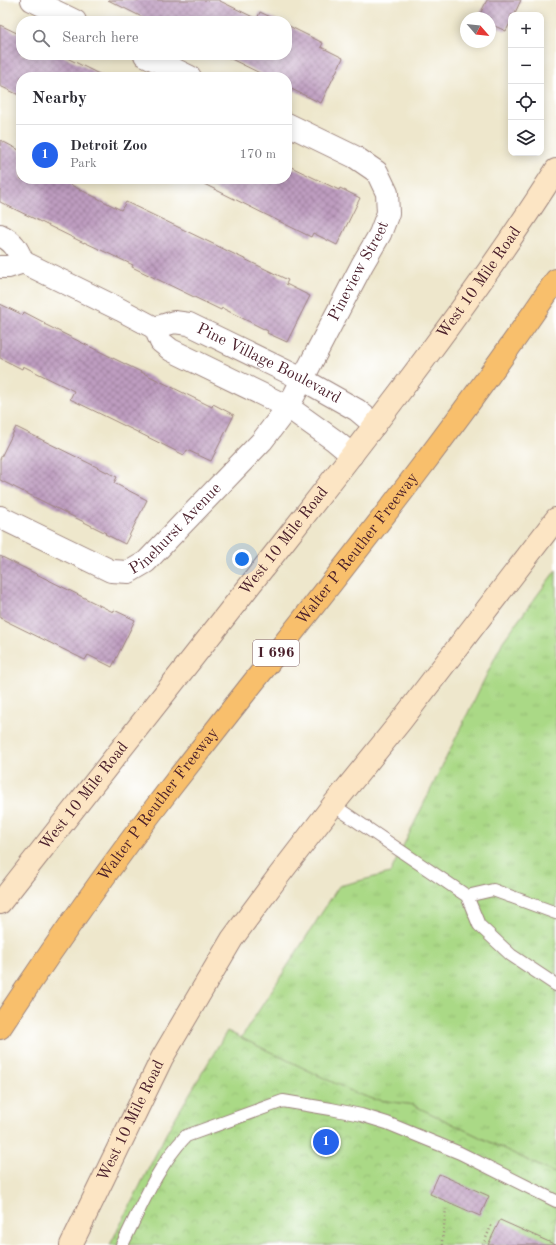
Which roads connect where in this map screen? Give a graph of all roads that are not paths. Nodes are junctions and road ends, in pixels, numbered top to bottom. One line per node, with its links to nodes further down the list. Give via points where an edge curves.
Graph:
1 (32, 0): 2 (street)
2 (65, 16)
3 (155, 60): 4 (street)
4 (180, 72)
5 (292, 126): 12 (street, Pineview Street, via 355,157 377,172 387,193 388,213 380,234)
6 (556, 170): 13 (main road, West 10 Mile Road, via 505,248)
7 (0, 235): 8 (street, via 17,247)
8 (23, 262): 9 (street); 11 (street)
9 (0, 267)
10 (556, 280): 22 (highway, Walter P Reuther Freeway / I 696, via 457,420 109,871)
11 (155, 328): 12 (street, Pine Village Boulevard, via 161,342 171,350); 12 (street, Pine Village Boulevard, via 174,322 189,324)
12 (295, 394): 13 (street, Pine Village Boulevard, via 357,410); 14 (street, Pine Village Boulevard, via 334,440); 15 (street, Pinehurst Avenue, via 262,442 146,562 129,572 111,571)
13 (375, 425): 14 (main road, West 10 Mile Road)
14 (352, 455): 19 (main road, West 10 Mile Road)
15 (0, 517)
16 (556, 519): 17 (main road, West 10 Mile Road)
17 (333, 805): 18 (lane); 24 (main road, West 10 Mile Road, via 232,939 162,1058)
18 (467, 896): 20 (lane, via 493,890); 21 (lane, via 479,925 511,955)
19 (0, 903)
20 (556, 913)
21 (556, 985)
22 (0, 1028)
23 (556, 1201): 25 (lane, via 460,1153 387,1123 353,1113 283,1101 186,1136 157,1176)
24 (71, 1245)
25 (122, 1245)

